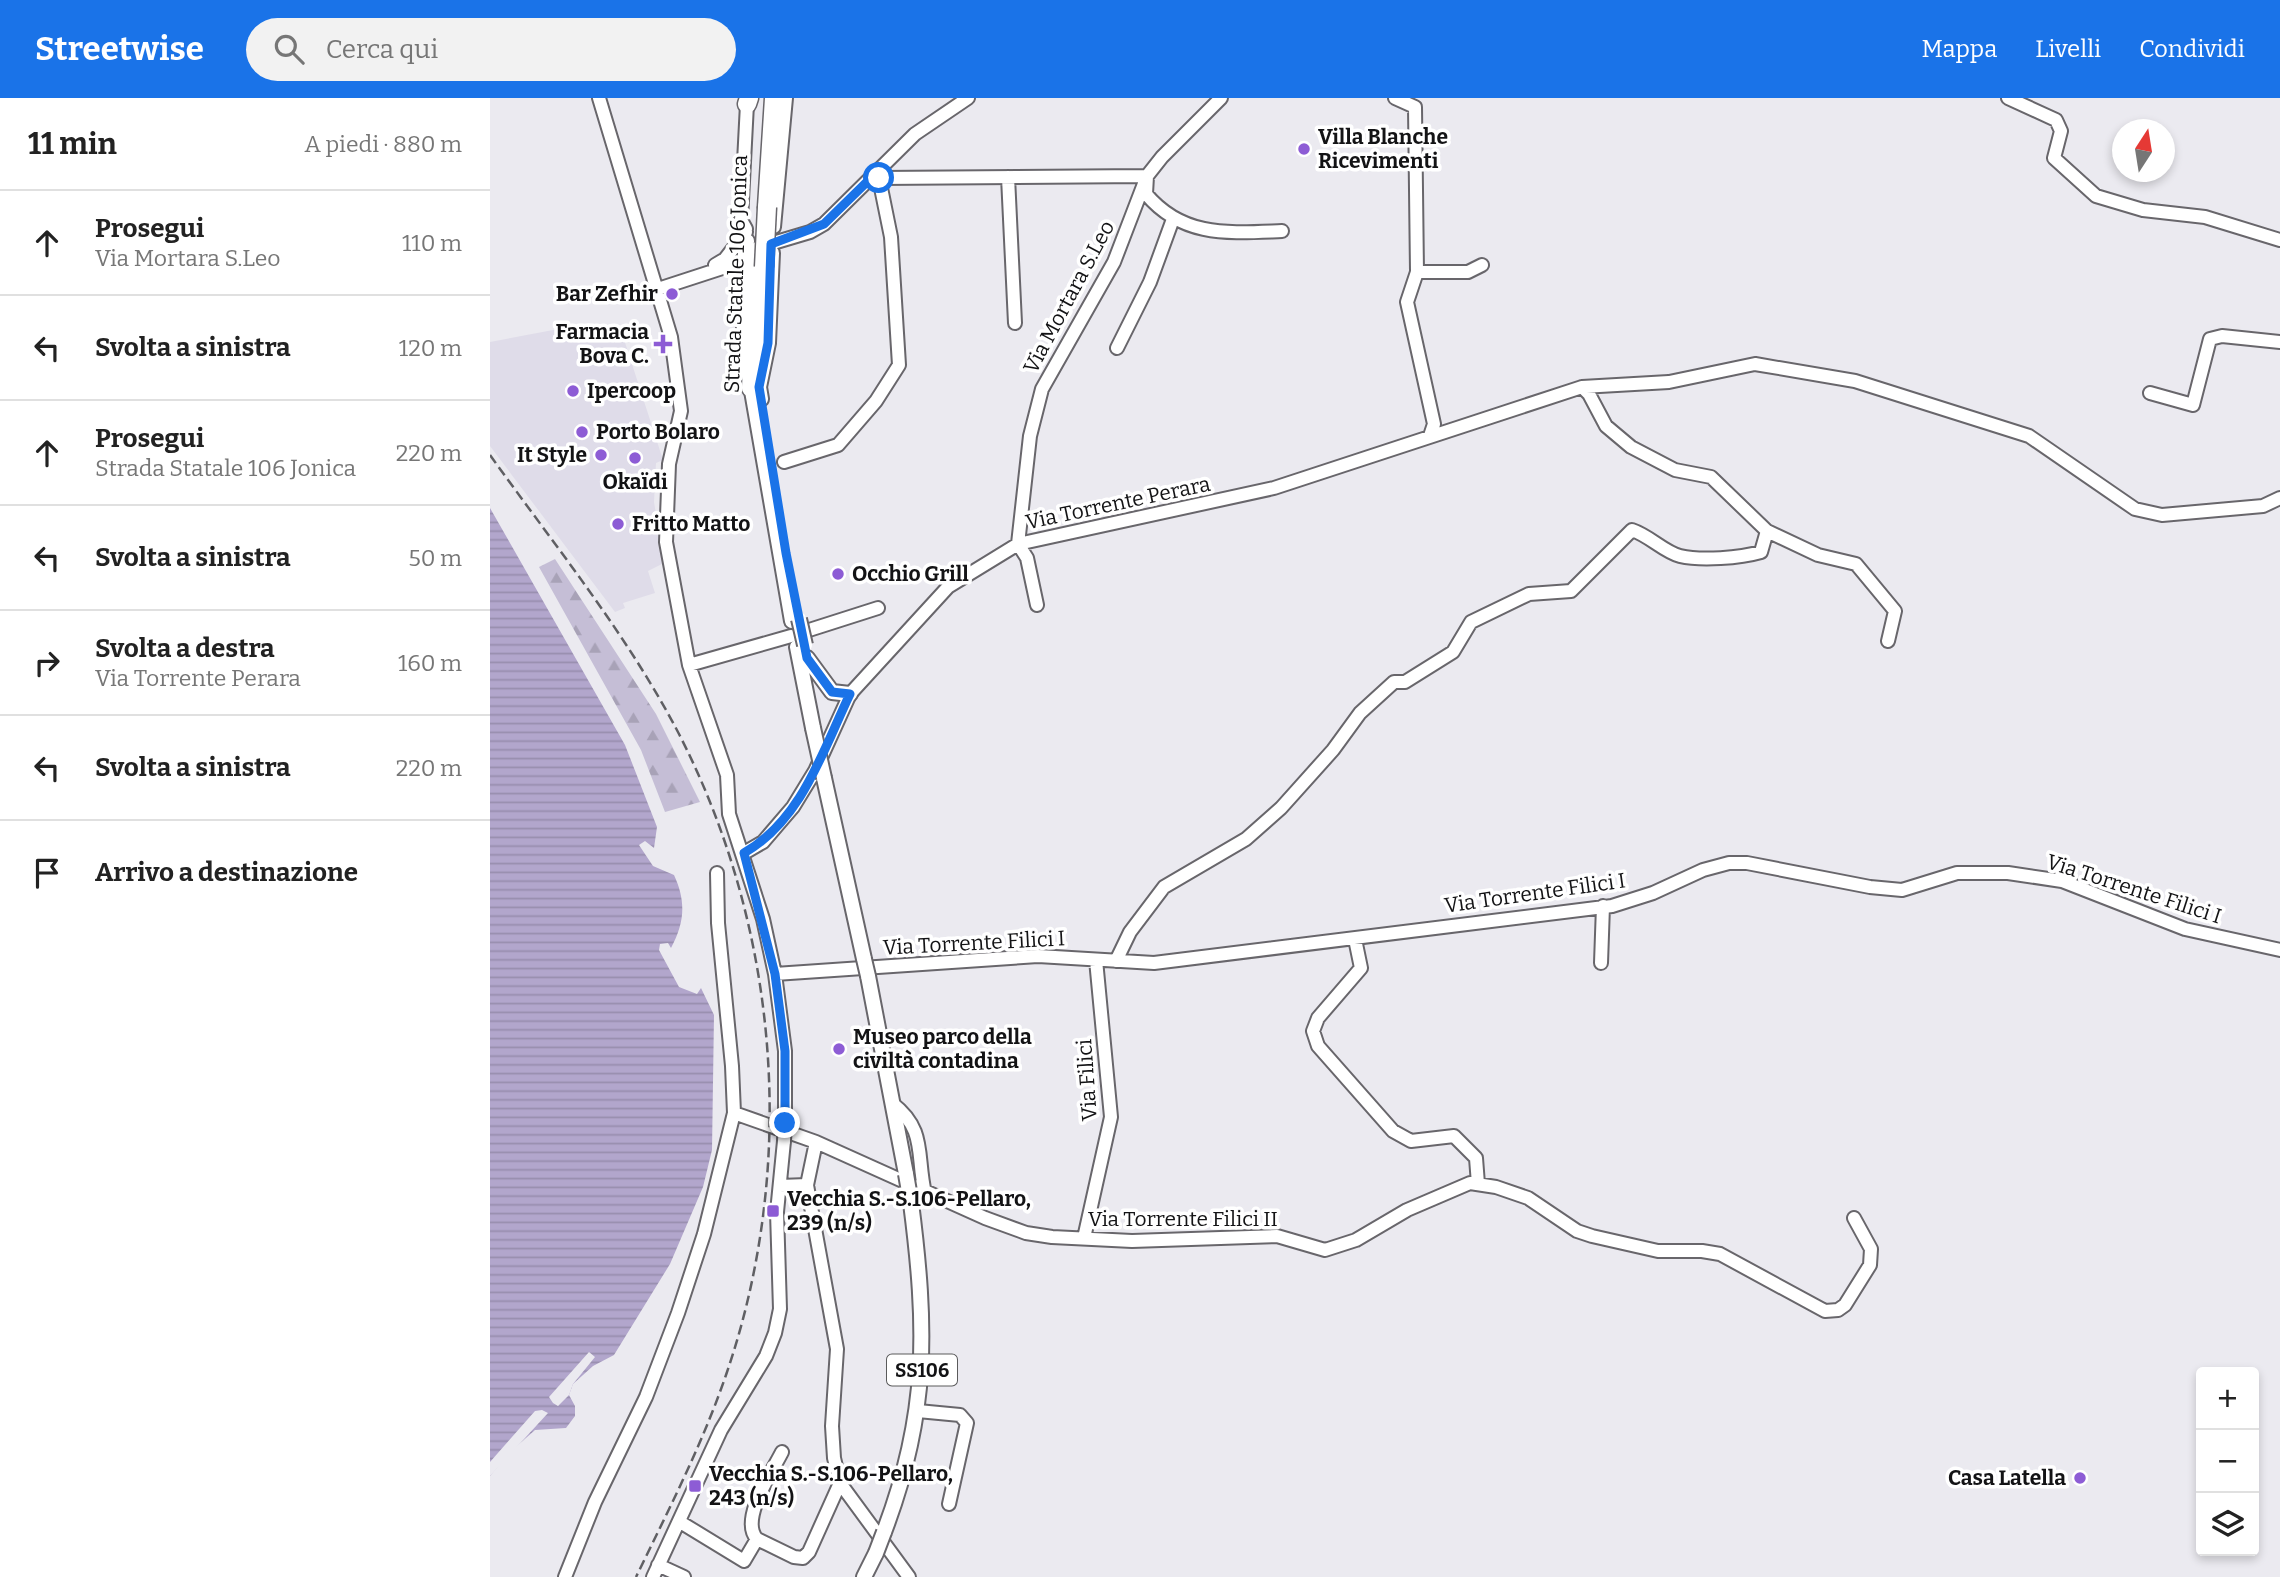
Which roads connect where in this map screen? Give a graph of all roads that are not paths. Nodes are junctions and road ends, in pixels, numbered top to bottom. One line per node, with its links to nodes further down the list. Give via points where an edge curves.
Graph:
1 (599, 98): 21 (street)
2 (968, 98): 8 (street, via 915,134)
3 (1222, 98): 10 (street, Via Mortara S.Leo)
4 (1395, 98): 20 (street, via 1415,107)
5 (2008, 98): 16 (street, via 2056,120 2061,131 2054,158 2096,196 2143,210 2205,217)
6 (754, 100): 11 (highway, Strada Statale 106 Jonica / SS106); 17 (street, via 741,220)
7 (782, 101): 11 (highway, Strada Statale 106 Jonica / SS106); 13 (street)
8 (877, 176): 9 (street); 15 (street); 29 (street, via 891,237 899,365 876,401 838,445)
9 (1008, 177): 10 (street); 22 (street)
10 (1147, 177): 12 (street, via 1146,194); 32 (street, Via Mortara S.Leo, via 1114,262 1042,388 1030,436)
11 (764, 206): 17 (highway, Strada Statale 106 Jonica / SS106)
12 (1173, 219): 14 (street, via 1189,227); 24 (street, via 1150,282)
13 (775, 228): 15 (street); 17 (street); 17 (street, via 759,218)
14 (1282, 231)
15 (810, 232): 17 (street)
16 (2280, 240)
17 (756, 248): 19 (street); 19 (street); 25 (highway, Strada Statale 106 Jonica / SS106); 25 (main road, via 768,343)
18 (1482, 265): 20 (street, via 1468,272)
19 (703, 272): 21 (street)
20 (1418, 272): 28 (street, via 1407,302 1434,424)
21 (658, 289): 37 (street, via 671,337 681,411 669,464 666,542)
22 (1014, 323)
23 (2280, 342): 27 (street, via 2222,336 2210,339 2193,405)
24 (1117, 348)
25 (755, 387): 35 (main road, Strada Statale 106 Jonica / SS106)
26 (1582, 387): 28 (street, Via Torrente Perara); 30 (street, Via Torrente Perara, via 1669,382 1755,364 1856,381 2029,436 2135,509 2162,515 2263,506); 31 (street, via 1606,426 1632,447 1675,470 1711,477)
27 (2150, 393)
28 (1430, 436): 32 (street, Via Torrente Perara, via 1274,488)
29 (784, 462)
30 (2280, 498)
31 (1767, 531): 36 (street, via 1818,555 1857,564 1895,611); 45 (street, via 1760,552 1742,558 1678,556 1649,535 1632,530 1571,591 1530,594 1471,622 1453,652 1405,682 1394,682 1360,713 1333,750 1255,831 1164,887 1130,932)
32 (1018, 544): 33 (street, via 1027,558); 38 (street, Via Torrente Perara, via 948,587)
33 (1037, 605)
34 (878, 608): 35 (street)
35 (800, 637): 37 (street); 38 (main road, via 825,686); 49 (main road, Strada Statale 106 Jonica / SS106, bridge, via 843,873 892,1103)
36 (1888, 641)
37 (689, 665): 39 (street, via 727,775 729,814)
38 (845, 694): 39 (street, Via Torrente Perara, via 815,771 793,807 764,842)
39 (744, 853): 47 (street)
40 (717, 873): 48 (street)
41 (1603, 906): 42 (street, Via Torrente Filici I); 43 (street, Via Torrente Filici I, via 1653,893 1729,863 1902,890 1957,873 2008,873 2062,881 2185,929); 46 (street)
42 (1355, 939): 45 (street, Via Torrente Filici I, via 1154,963); 51 (street, via 1361,968 1318,1018 1313,1031 1318,1046 1393,1131 1412,1141 1454,1136 1476,1158)
43 (2280, 950)
44 (1096, 960): 45 (street, Via Torrente Filici I); 47 (street, Via Torrente Filici I, via 1038,956); 56 (street, Via Filici, via 1111,1117)
45 (1116, 961)
46 (1601, 963)
47 (775, 974): 53 (street, bridge, via 785,1051)
48 (734, 1113): 50 (street, Via Torrente Filici II); 64 (street, via 704,1234 678,1314)
49 (900, 1117): 54 (street, via 920,1142); 57 (main road, Strada Statale 106 Jonica / SS106, bridge, via 923,1329)
50 (816, 1142): 52 (street); 54 (street, Via Torrente Filici II)
51 (1478, 1184): 55 (street, via 1528,1198 1592,1236 1658,1251 1720,1254 1825,1311 1845,1305 1870,1265 1871,1249); 56 (street, Via Torrente Filici II, via 1470,1183 1420,1204 1356,1240 1325,1250 1277,1236)
52 (807, 1185): 53 (street); 59 (street, via 837,1349 832,1426)
53 (780, 1186): 61 (street, via 775,1333 721,1430)
54 (925, 1193): 56 (street, Via Torrente Filici II, via 1026,1233)
55 (1854, 1218)
56 (1084, 1238)
57 (918, 1411): 60 (street, via 960,1415 967,1423); 66 (main road, Strada Statale 106 Jonica / SS106, bridge, via 909,1461)
58 (782, 1452): 62 (street, via 751,1514 752,1534)
59 (840, 1483): 62 (street, via 803,1558); 67 (street)
60 (949, 1504)
61 (680, 1522): 62 (street, via 744,1561); 63 (street)
62 (757, 1539)
63 (655, 1571): 65 (street)
64 (565, 1577)
65 (684, 1577)
66 (864, 1577)
67 (909, 1577)

